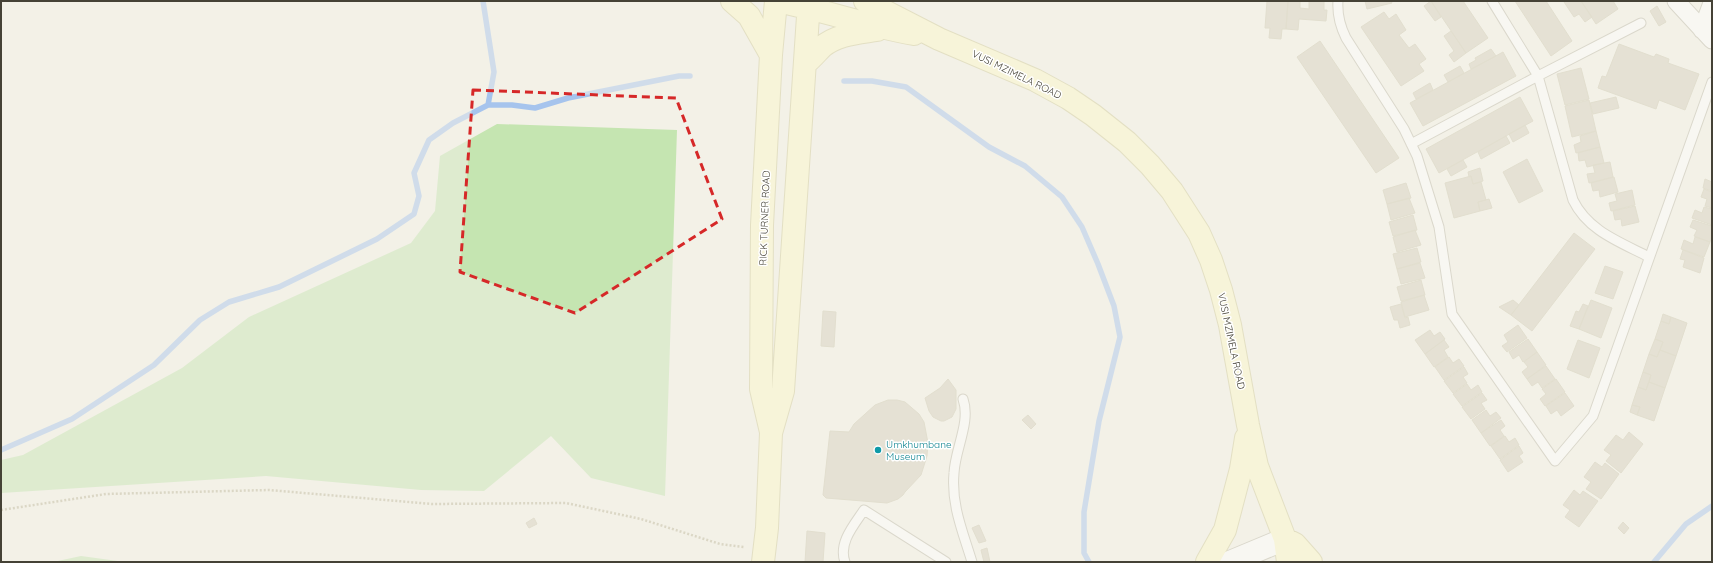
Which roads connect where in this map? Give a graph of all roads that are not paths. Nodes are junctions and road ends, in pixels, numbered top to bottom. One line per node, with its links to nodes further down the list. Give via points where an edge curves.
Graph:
1 (732, 1): 13 (main road, via 749,16)
2 (776, 1): 7 (main road, VUSI MZIMELA ROAD); 13 (main road, RICK TURNER ROAD)
3 (865, 1): 12 (main road, VUSI MZIMELA ROAD)
4 (1338, 1): 17 (lane, via 1340,26 1346,38)
5 (1492, 1): 15 (lane)
6 (1676, 1): 11 (street)
7 (809, 4): 10 (main road, VUSI MZIMELA ROAD); 14 (main road, RICK TURNER ROAD)
8 (1712, 4): 11 (street)
9 (1641, 23): 15 (lane)
10 (884, 28): 12 (main road, VUSI MZIMELA ROAD); 14 (main road, via 847,35 835,40 823,46)
11 (1707, 35)
12 (939, 39): 20 (main road, VUSI MZIMELA ROAD, via 1035,80 1068,98 1127,142 1172,191 1199,233 1218,282 1230,325)
13 (771, 55): 21 (main road, RICK TURNER ROAD, via 762,225 760,389)
14 (806, 63): 21 (main road, RICK TURNER ROAD, via 783,391)
15 (1538, 76): 17 (lane); 18 (lane, via 1578,211 1596,230)
16 (1712, 82): 18 (lane)
17 (1411, 144): 18 (lane, via 1439,227 1452,314 1555,461 1593,416)
18 (1649, 257)
19 (963, 398): 26 (lane, via 966,408 965,420 956,454 954,498 958,520)
20 (1248, 425): 22 (main road, VUSI MZIMELA ROAD, via 1257,466); 27 (main road, via 1241,469 1225,530)
21 (771, 433): 23 (main road, RICK TURNER ROAD)
22 (1285, 539): 28 (street); 29 (main road, VUSI MZIMELA ROAD); 30 (main road, via 1295,544)
23 (763, 556)
24 (845, 562): 25 (lane, via 846,535 864,510)
25 (946, 562)
26 (972, 562)
27 (1208, 562)
28 (1230, 562)
29 (1288, 562)
30 (1311, 562)

